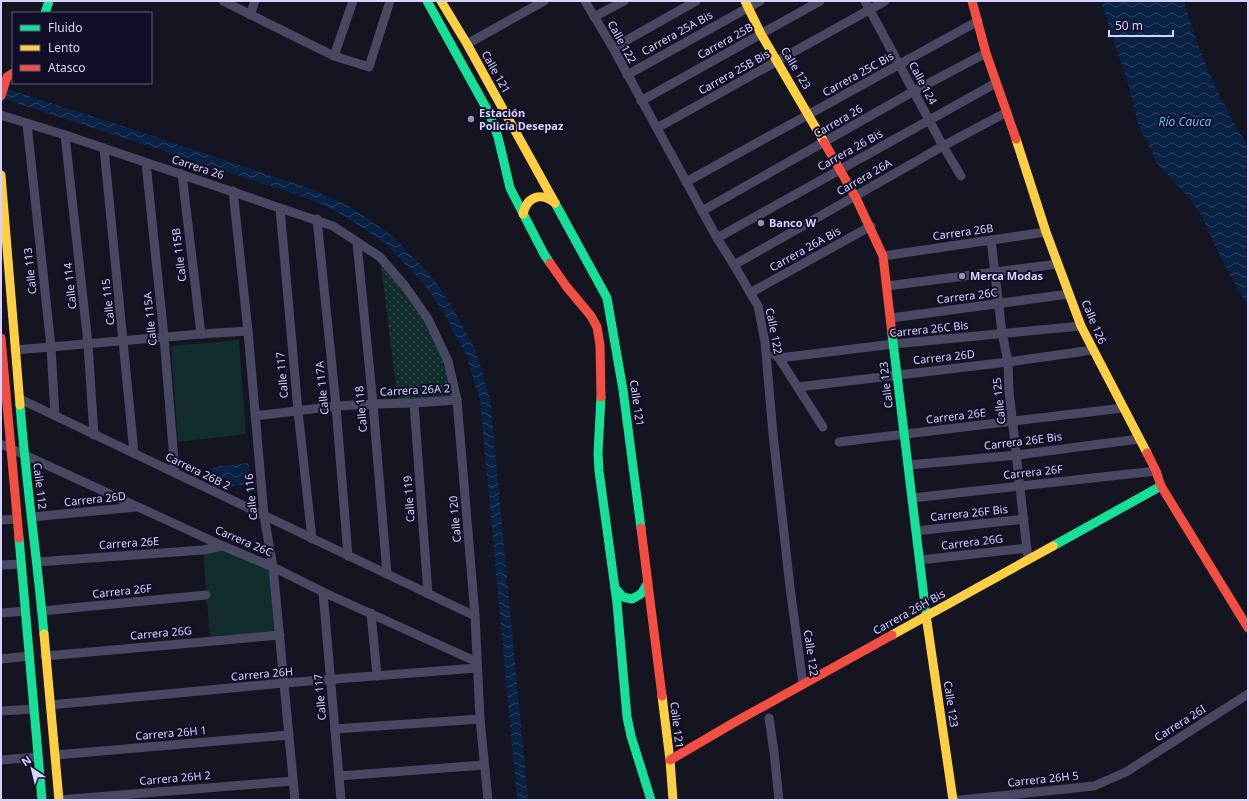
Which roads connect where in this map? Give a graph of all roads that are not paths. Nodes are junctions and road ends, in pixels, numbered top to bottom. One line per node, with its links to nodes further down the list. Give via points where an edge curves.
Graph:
1 (49, 1): 18 (street)
2 (223, 1): 19 (street)
3 (255, 1): 19 (street)
4 (353, 1): 26 (street)
5 (390, 1): 26 (street, via 370,67)
6 (426, 1): 56 (street, via 489,113 498,137 510,188)
7 (441, 1): 23 (street, Calle 121)
8 (544, 1): 23 (street)
9 (585, 1): 20 (street, Calle 122)
10 (624, 1): 20 (street)
11 (696, 1): 24 (street)
12 (760, 1): 16 (street, Carrera 25A Bis)
13 (820, 1): 22 (street, Carrera 25B)
14 (885, 1): 17 (street, Carrera 25B Bis)
15 (972, 1): 21 (street, Calle 126)
16 (746, 4): 22 (street, Calle 123); 30 (street, Carrera 25A Bis)
17 (868, 5): 27 (street, Carrera 25B Bis); 28 (street, Calle 124)
18 (45, 12)
19 (250, 15): 26 (street)
20 (594, 17): 24 (street, Calle 122)
21 (978, 22): 25 (street, Calle 126); 28 (street, Carrera 25C Bis)
22 (762, 34): 27 (street, Calle 123); 34 (street, Carrera 25B)
23 (467, 44): 53 (street, Calle 121)
24 (613, 48): 30 (street, Calle 122)
25 (986, 53): 31 (street, Calle 126); 32 (street, Carrera 26)
26 (334, 56)
27 (778, 61): 36 (street, Calle 123); 40 (street, Carrera 25B Bis)
28 (900, 65): 32 (street, Calle 124); 36 (street, Carrera 25C Bis)
29 (10, 75): 33 (street)
30 (627, 75): 34 (street, Calle 122)
31 (996, 83): 35 (street, Calle 126); 38 (street, Carrera 26 Bis)
32 (914, 91): 38 (street, Calle 124); 42 (street, Carrera 26)
33 (1, 96)
34 (641, 101): 40 (street, Calle 122)
35 (1007, 112): 43 (street, Carrera 26A); 59 (street, Calle 126)
36 (810, 114): 42 (street, Calle 123); 50 (street, Carrera 25C Bis)
37 (1, 115): 39 (street, Carrera 26)
38 (929, 120): 43 (street, Calle 124); 46 (street, Carrera 26 Bis)
39 (27, 124): 41 (street, Carrera 26); 82 (street, Calle 113)
40 (657, 128): 50 (street, Calle 122)
41 (65, 135): 44 (street, Carrera 26); 80 (street, Calle 114)
42 (826, 142): 46 (street, Calle 123); 55 (street, Carrera 26)
43 (943, 146): 49 (street, Calle 124); 52 (street, Carrera 26A)
44 (104, 148): 45 (street, Carrera 26); 79 (street, Calle 115)
45 (146, 163): 47 (street, Carrera 26); 77 (street, Calle 115A)
46 (842, 169): 52 (street, Calle 123); 60 (street, Carrera 26 Bis)
47 (182, 174): 51 (street, Carrera 26); 76 (street, Calle 115B)
48 (1, 175): 83 (street, Calle 112)
49 (961, 176)
50 (686, 182): 55 (street, Calle 122)
51 (233, 190): 54 (street, Carrera 26); 74 (street, Calle 116)
52 (856, 196): 58 (street, Calle 123); 66 (street, Carrera 26A)
53 (555, 203): 56 (street, via 547,197 537,196 525,205); 135 (street, Calle 121, via 607,298 623,390)
54 (280, 208): 57 (street, Carrera 26); 97 (street, Calle 117)
55 (702, 211): 60 (street, Calle 122)
56 (523, 214): 136 (street, via 544,254 598,327 601,387 599,471)
57 (317, 219): 62 (street, Carrera 26); 95 (street, Calle 117A)
58 (871, 226): 63 (street, Calle 123); 69 (street, Carrera 26A Bis)
59 (1046, 232): 61 (street, Carrera 26B); 65 (street, Calle 126)
60 (717, 238): 66 (street, Calle 122)
61 (991, 240): 63 (street, Carrera 26B); 67 (street, Calle 125)
62 (357, 242): 64 (street, Carrera 26); 94 (street, Calle 118)
63 (883, 256): 68 (street, Calle 123)
64 (380, 257): 92 (street, Calle 120, via 405,286 428,319 448,361)
65 (1058, 264): 67 (street); 70 (street, Calle 126)
66 (734, 265): 69 (street, Calle 122)
67 (995, 272): 68 (street); 71 (street, Calle 125)
68 (887, 286): 72 (street, Calle 123)
69 (750, 293): 84 (street, Calle 122, via 758,306)
70 (1069, 294): 71 (street, Carrera 26C); 73 (street, Calle 126)
71 (999, 304): 72 (street, Carrera 26C); 75 (street, Calle 125)
72 (891, 318): 81 (street, Calle 123)
73 (1081, 326): 75 (street, Carrera 26C Bis); 85 (street, Calle 126)
74 (248, 331): 76 (street); 99 (street, Calle 116)
75 (1002, 333): 81 (street, Carrera 26C Bis); 87 (street, Calle 125)
76 (201, 334): 77 (street)
77 (164, 337): 79 (street); 113 (street, Calle 115A)
78 (1, 338): 89 (street)
79 (124, 341): 80 (street); 108 (street, Calle 115)
80 (88, 344): 82 (street); 103 (street, Calle 114)
81 (894, 344): 86 (street, Carrera 26C Bis); 88 (street, Calle 123)
82 (51, 347): 83 (street); 98 (street, Calle 113)
83 (15, 350): 91 (street, Calle 112)
84 (766, 350): 86 (street); 155 (street, Calle 122, via 776,462)
85 (1093, 350): 87 (street, Carrera 26D); 96 (street, Calle 126)
86 (779, 358): 90 (street)
87 (1008, 362): 88 (street, Carrera 26D); 100 (street, Calle 125)
88 (897, 374): 90 (street, Carrera 26D); 102 (street, Calle 123)
89 (3, 386): 107 (street)
90 (798, 387): 101 (street)
91 (20, 399): 98 (street, Carrera 26B 2); 109 (street, Calle 112)
92 (457, 400): 93 (street, Carrera 26A 2); 144 (street, Calle 120)
93 (414, 403): 94 (street, Carrera 26A 2); 138 (street, Calle 119)
94 (372, 404): 95 (street, Carrera 26A 2); 134 (street, Calle 118)
95 (336, 406): 97 (street, Carrera 26A 2); 127 (street, Calle 117A)
96 (1123, 408): 100 (street, Carrera 26E); 104 (street, Calle 126)
97 (298, 411): 99 (street, Carrera 26A 2); 124 (street, Calle 117)
98 (55, 416): 103 (street, Carrera 26B 2)
99 (255, 416): 118 (street, Calle 116)
100 (1013, 421): 102 (street, Carrera 26E); 110 (street, Calle 125)
101 (823, 427)
102 (905, 434): 105 (street, Carrera 26E); 111 (street, Calle 123)
103 (94, 435): 108 (street, Carrera 26B 2)
104 (1139, 439): 110 (street, Carrera 26E Bis); 112 (street, Calle 126)
105 (839, 442)
106 (1, 444): 107 (street, Carrera 26C)
107 (11, 448): 109 (street, Carrera 26C); 120 (street)
108 (134, 453): 113 (street, Carrera 26B 2)
109 (24, 455): 117 (street, Carrera 26C); 119 (street, Calle 112)
110 (1017, 455): 111 (street, Carrera 26E Bis); 114 (street, Calle 125)
111 (909, 465): 116 (street, Calle 123)
112 (1156, 471): 114 (street, Carrera 26F); 115 (street, Calle 126)
113 (175, 473): 118 (street, Carrera 26B 2)
114 (1021, 486): 116 (street, Carrera 26F); 121 (street, Calle 125)
115 (1161, 486): 128 (street, Carrera 26H Bis); 146 (street, Calle 126)
116 (912, 498): 123 (street, Calle 123)
117 (137, 507): 119 (street, Carrera 26D); 125 (street, Carrera 26C)
118 (264, 516): 124 (street, Carrera 26B 2); 133 (street, Calle 116)
119 (32, 517): 130 (street, Calle 112)
120 (17, 518): 122 (street); 131 (street)
121 (1024, 519): 123 (street, Carrera 26F Bis); 126 (street, Calle 125)
122 (1, 520)
123 (916, 531): 129 (street, Calle 123)
124 (312, 539): 127 (street, Carrera 26B 2)
125 (223, 546): 130 (street, Carrera 26E, via 203,550); 133 (street, Carrera 26C)
126 (1027, 548): 128 (street, Calle 125); 129 (street, Carrera 26G)
127 (348, 556): 134 (street, Carrera 26B 2)
128 (1028, 559): 145 (street, Carrera 26H Bis)
129 (920, 560): 145 (street, Calle 123)
130 (37, 562): 141 (street, Calle 112)
131 (21, 564): 132 (street); 140 (street)
132 (1, 565)
133 (273, 567): 137 (street, Carrera 26C); 147 (street, Calle 116)
134 (387, 574): 138 (street, Carrera 26B 2)
135 (648, 584): 136 (street, via 642,594 632,599 621,597); 167 (street, Calle 121)
136 (615, 588): 177 (street, via 629,723)
137 (323, 592): 143 (street, Carrera 26C); 153 (street, Calle 117)
138 (428, 594): 144 (street, Carrera 26B 2)
139 (206, 595): 141 (street, Carrera 26F)
140 (25, 611): 142 (street); 148 (street)
141 (41, 611): 149 (street, Calle 112)
142 (1, 613)
143 (371, 613): 151 (street, Carrera 26C); 152 (street)
144 (475, 616): 151 (street, Calle 120)
145 (926, 616): 155 (street, Carrera 26H Bis); 180 (street, Calle 123)
146 (1248, 628)
147 (280, 635): 149 (street, Carrera 26G); 154 (street, Calle 116)
148 (29, 656): 150 (street); 158 (street)
149 (45, 656): 157 (street, Calle 112)
150 (1, 659)
151 (477, 665): 152 (street, Carrera 26H); 161 (street, Calle 120)
152 (377, 676): 153 (street, Carrera 26H)
153 (331, 680): 154 (street, Carrera 26H); 162 (street, Calle 117)
154 (284, 683): 157 (street, Carrera 26H); 163 (street, Calle 116)
155 (803, 684): 167 (street, Carrera 26H Bis)
156 (1248, 694): 169 (street, Carrera 26I)
157 (50, 705): 164 (street, Calle 112)
158 (34, 709): 159 (street); 165 (street)
159 (1, 712)
160 (769, 718): 179 (street)
161 (480, 719): 162 (street); 168 (street, Calle 120)
162 (335, 730): 170 (street, Calle 117)
163 (289, 735): 164 (street, Carrera 26H 1); 171 (street, Calle 116)
164 (55, 755): 173 (street, Calle 112)
165 (38, 757): 166 (street); 172 (street)
166 (1, 760)
167 (670, 760): 178 (street, Calle 121)
168 (484, 765): 170 (street); 176 (street, Calle 120)
169 (1126, 772): 181 (street, Carrera 26H 5, via 1094,786)
170 (339, 776): 175 (street, Calle 117)
171 (293, 781): 173 (street, Carrera 26H 2); 174 (street, Calle 116)
172 (42, 800)
173 (59, 800)
174 (295, 800)
175 (341, 800)
176 (488, 800)
177 (651, 800)
178 (673, 800)
179 (779, 800)
180 (953, 800)
181 (960, 800)

